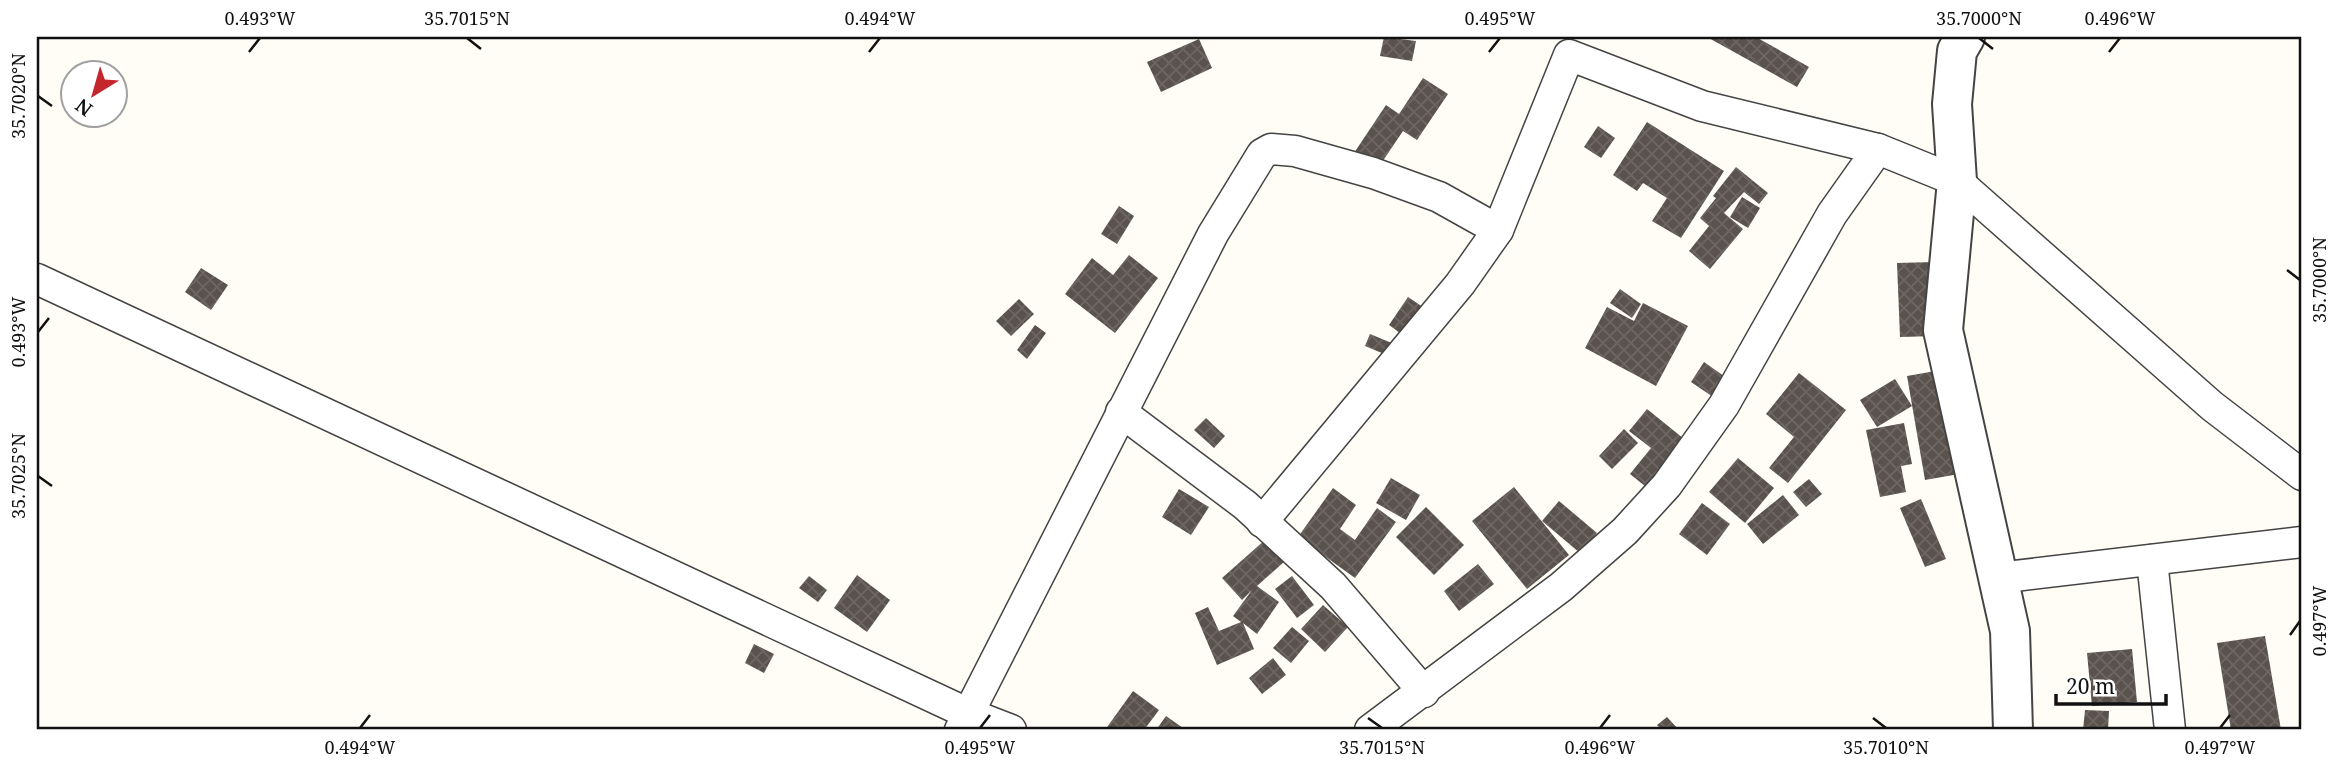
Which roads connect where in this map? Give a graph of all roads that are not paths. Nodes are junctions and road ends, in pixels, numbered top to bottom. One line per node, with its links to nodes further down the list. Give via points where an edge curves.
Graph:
1 (1965, 37): 4 (street, via 1957,51 1952,104)
2 (1571, 46): 3 (street, via 1702,106); 5 (street)
3 (1878, 149): 4 (street); 13 (street, via 1832,214 1724,405 1667,485 1625,531 1561,587)
4 (1956, 181): 8 (street, via 2201,397); 12 (street, via 1943,330)
5 (1498, 230): 7 (street, via 1439,197 1373,173 1295,151 1271,149 1252,166 1213,234); 9 (street, via 1460,284)
6 (37, 279): 14 (street)
7 (1121, 412): 9 (street); 14 (street)
8 (2302, 475)
9 (1262, 522): 13 (street, via 1333,586)
10 (2302, 542): 11 (street)
11 (2152, 560): 12 (street); 18 (street)
12 (1998, 578): 17 (street, via 2010,631)
13 (1424, 692): 16 (street)
14 (964, 722): 15 (street)
15 (1011, 730)
16 (1370, 730)
17 (2013, 730)
18 (2170, 730)

